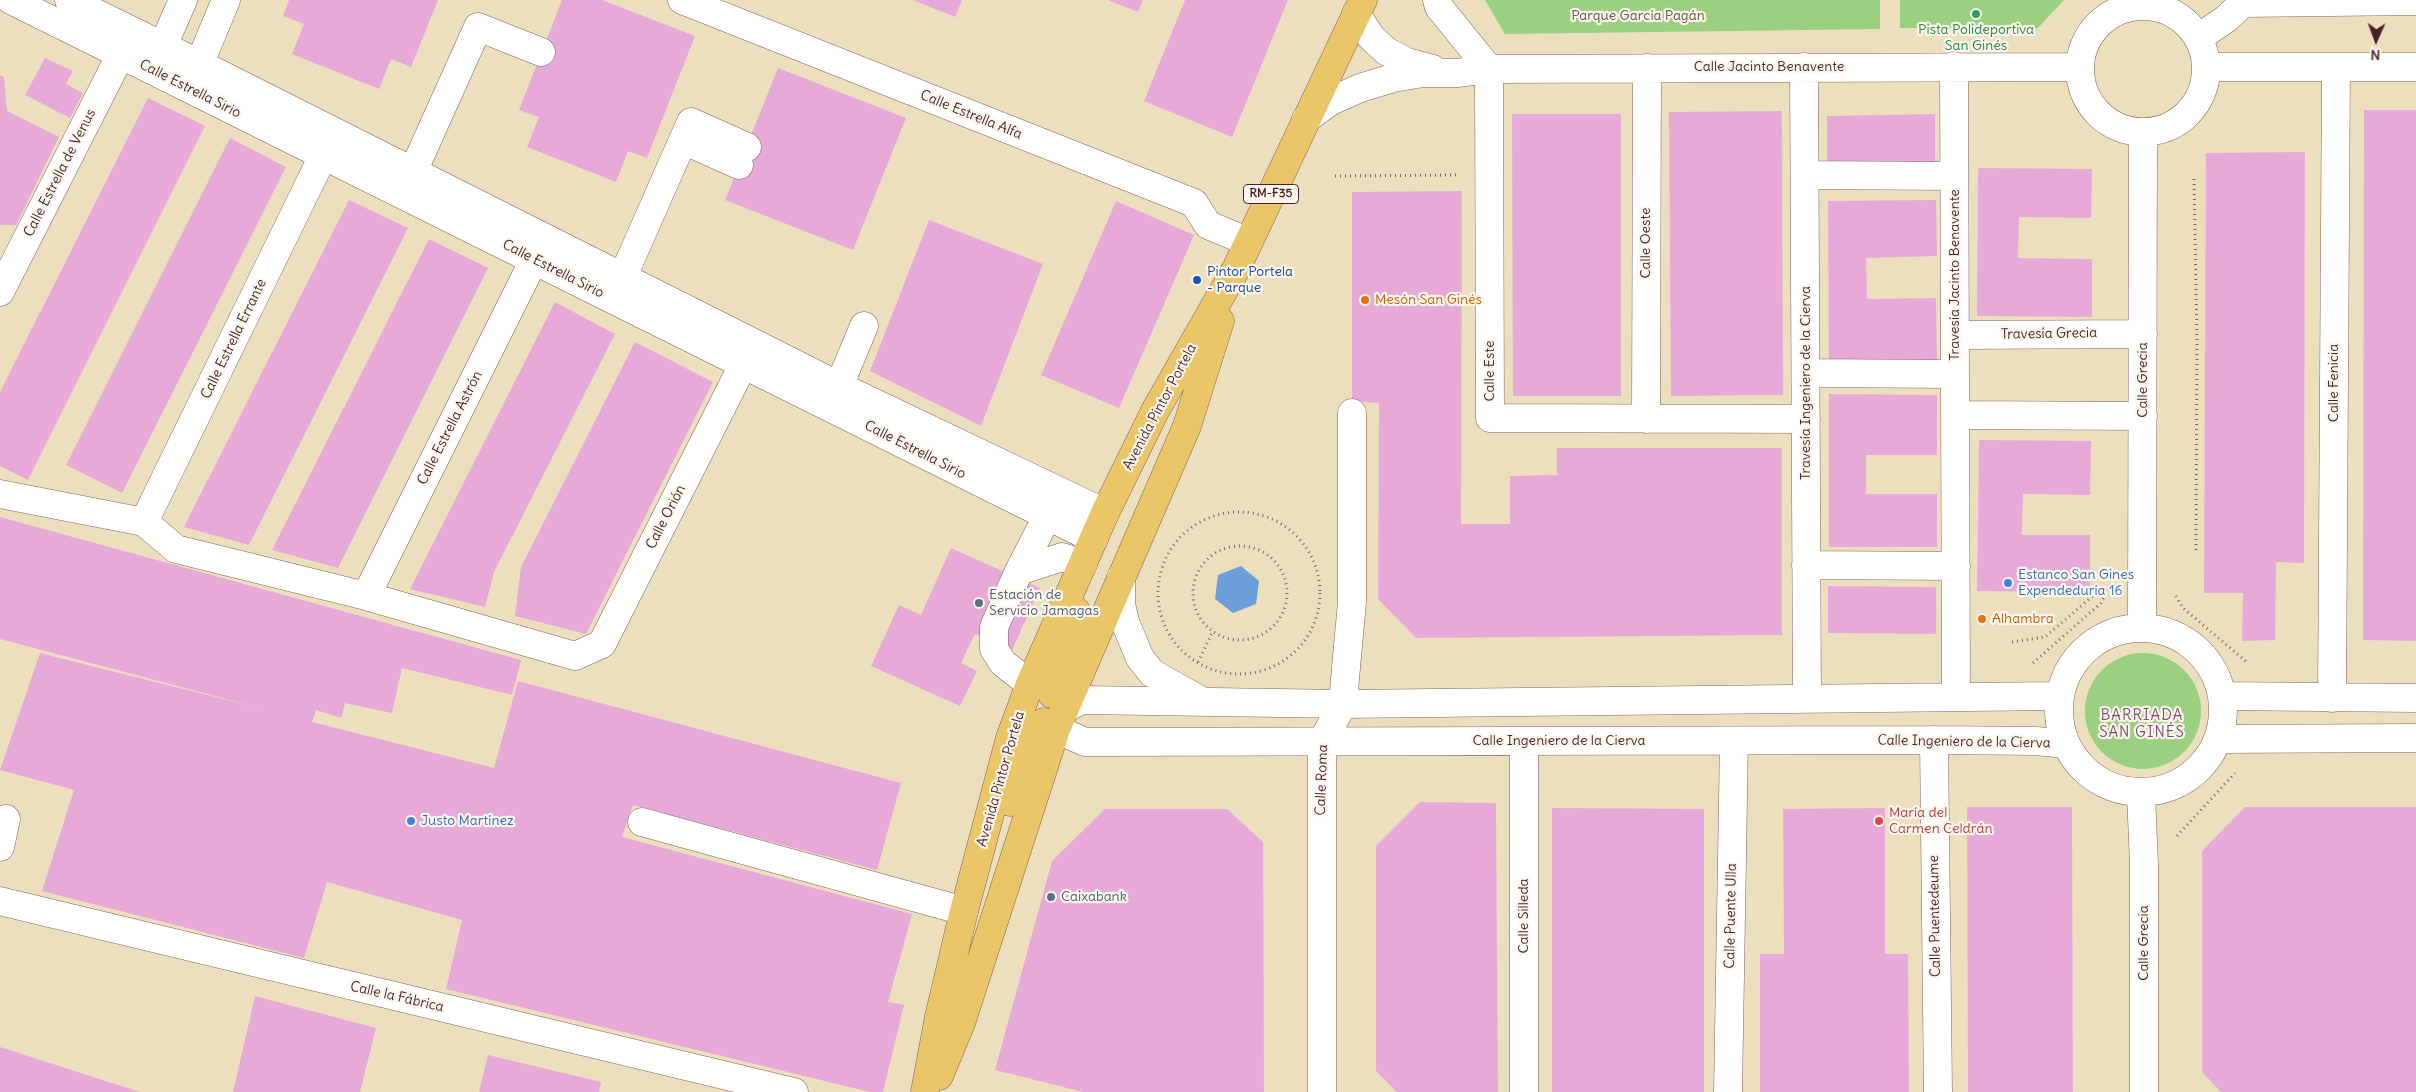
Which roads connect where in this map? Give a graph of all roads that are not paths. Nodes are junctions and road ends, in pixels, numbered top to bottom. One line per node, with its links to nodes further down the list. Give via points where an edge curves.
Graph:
1 (11, 0): 12 (street, Calle Estrella Sirio)
2 (69, 0): 11 (street, Calle Estrella Sirio)
3 (183, 0): 11 (street)
4 (226, 0): 14 (street)
5 (682, 0): 32 (street, Calle Estrella Alfa, via 1194,203 1208,225)
6 (2416, 1): 10 (street, via 2243,3)
7 (1435, 2): 22 (street)
8 (2143, 3): 10 (street, via 2177,15 2192,27); 16 (street, via 2119,10 2102,20 2089,36)
9 (1359, 7): 23 (street, Calle Jacinto Benavente, via 1371,37 1386,52 1406,62); 25 (main road, Avenida Pintor Portela)
10 (2198, 38): 18 (street)
11 (163, 46): 14 (street, Calle Estrella Sirio)
12 (121, 54): 24 (street, Calle Estrella Sirio); 36 (street, Calle Estrella de Venus)
13 (538, 61): 31 (street, via 478,26)
14 (200, 64): 24 (street); 31 (street, Calle Estrella Sirio)
15 (1954, 66): 16 (street, Calle Jacinto Benavente); 17 (street, Calle Jacinto Benavente); 30 (street, Travesía Jacinto Benavente)
16 (2080, 66): 26 (street, via 2084,93 2095,110 2110,123 2129,131)
17 (1804, 67): 20 (street, Calle Jacinto Benavente); 29 (street, Travesía Ingeniero de la Cierva)
18 (2207, 67): 21 (street); 26 (street, via 2206,84 2198,102 2185,117 2168,127)
19 (2416, 67): 21 (street)
20 (1647, 68): 22 (street, Calle Jacinto Benavente); 47 (street, Calle Oeste)
21 (2336, 68): 66 (street, Calle Fenicia)
22 (1489, 69): 23 (street, Calle Jacinto Benavente); 47 (street, Calle Este, via 1490,418)
23 (1458, 73): 25 (street, Calle Jacinto Benavente, via 1423,73 1393,78 1331,101)
24 (189, 88): 27 (street, Calle Estrella Sirio)
25 (1306, 119): 32 (main road, Avenida Pintor Portela / RM-F35)
26 (2143, 132): 38 (street, Calle Grecia)
27 (323, 156): 31 (street, Calle Estrella Sirio); 52 (street, Calle Estrella Errante)
28 (743, 156): 35 (street, via 691,122)
29 (1805, 176): 30 (street, Travesía Jacinto Benavente); 41 (street, Travesía Ingeniero de la Cierva)
30 (1954, 176): 39 (street, Travesía Jacinto Benavente)
31 (408, 183): 33 (street, Calle Estrella Sirio); 35 (street, Calle Estrella Sirio)
32 (1249, 242): 34 (main road, Avenida Pintor Portela / RM-F35)
33 (534, 260): 35 (street, Calle Estrella Sirio); 59 (street, Calle Estrella Astrón)
34 (1236, 269): 50 (main road, Avenida Pintor Portela, via 1155,411); 58 (main road, Avenida Pintor Portela, via 1186,426)
35 (618, 287): 40 (street, Calle Estrella Sirio); 43 (street, Calle Estrella Sirio)
36 (0, 292)
37 (864, 326): 43 (street)
38 (2142, 334): 39 (street, Travesía Grecia); 46 (street, Calle Grecia)
39 (1955, 335): 42 (street, Travesía Jacinto Benavente)
40 (743, 364): 43 (street, Calle Estrella Sirio); 59 (street, Calle Orión, via 602,644 575,656)
41 (1806, 373): 42 (street, Travesía Jacinto Benavente); 48 (street, Travesía Ingeniero de la Cierva)
42 (1955, 374): 45 (street, Travesía Jacinto Benavente)
43 (834, 397): 50 (street, Calle Estrella Sirio); 51 (street, Calle Estrella Sirio)
44 (1352, 413): 69 (street, Calle Roma, via 1352,602)
45 (1955, 415): 46 (street); 56 (street, Travesía Jacinto Benavente)
46 (2143, 416): 60 (street, Calle Grecia)
47 (1646, 419): 48 (street, Calle Este)
48 (1806, 419): 55 (street, Travesía Ingeniero de la Cierva)
49 (0, 494): 52 (street)
50 (1105, 513): 53 (main road, Avenida Pintor Portela)
51 (1048, 516): 53 (street, Calle Estrella Sirio); 57 (street)
52 (144, 522): 59 (street, via 176,549)
53 (1094, 539): 54 (main road, Avenida Pintor Portela); 70 (main road, via 1060,676 1049,701)
54 (1083, 564): 57 (street, via 1062,557); 61 (main road, Avenida Pintor Portela)
55 (1806, 565): 56 (street); 65 (street, Travesía Ingeniero de la Cierva)
56 (1956, 566): 64 (street, Travesía Jacinto Benavente)
57 (1019, 571): 61 (street, via 994,627 994,649 1003,663)
58 (1121, 577): 68 (street, via 1125,622 1140,658 1152,673); 70 (main road, Avenida Pintor Portela)
59 (366, 596)
60 (2142, 628): 62 (street, via 2110,634 2082,652 2064,680); 63 (street, via 2170,634 2194,648 2207,662)
61 (1030, 684): 83 (main road, Avenida Pintor Portela, via 1010,738)
62 (2059, 696): 64 (street); 77 (street, via 2058,718)
63 (2222, 696): 66 (street); 72 (street)
64 (1956, 697): 65 (street)
65 (1807, 698): 69 (street)
66 (2332, 698): 67 (street)
67 (2416, 698)
68 (1204, 701): 69 (street); 70 (street, via 1082,700)
69 (1342, 704): 76 (street, Calle Roma)
70 (1056, 718): 76 (street, Calle Ingeniero de la Cierva, via 1085,742); 83 (main road, via 1038,728); 86 (main road, Avenida Pintor Portela, via 961,1023)
71 (2416, 738): 72 (street)
72 (2218, 739): 78 (street, via 2205,761 2188,778 2173,786)
73 (1934, 740): 75 (street, Calle Ingeniero de la Cierva); 77 (street, Calle Ingeniero de la Cierva); 90 (street, Calle Puentedeume)
74 (1524, 741): 75 (street, Calle Ingeniero de la Cierva); 76 (street, Calle Ingeniero de la Cierva); 88 (street, Calle Silleda)
75 (1734, 741): 89 (street, Calle Puente Ulla)
76 (1322, 742): 87 (street, Calle Roma)
77 (2066, 744): 78 (street, via 2085,772 2121,791)
78 (2141, 793): 91 (street, Calle Grecia)
79 (6, 819): 81 (street)
80 (642, 822): 83 (street)
81 (0, 847)
82 (0, 901): 84 (street, Calle la Fábrica)
83 (967, 903): 85 (main road, Avenida Pintor Portela, via 939,1017)
84 (794, 1092)
85 (925, 1092)
86 (932, 1092)
87 (1322, 1092)
88 (1524, 1092)
89 (1728, 1092)
90 (1938, 1092)
91 (2144, 1092)

